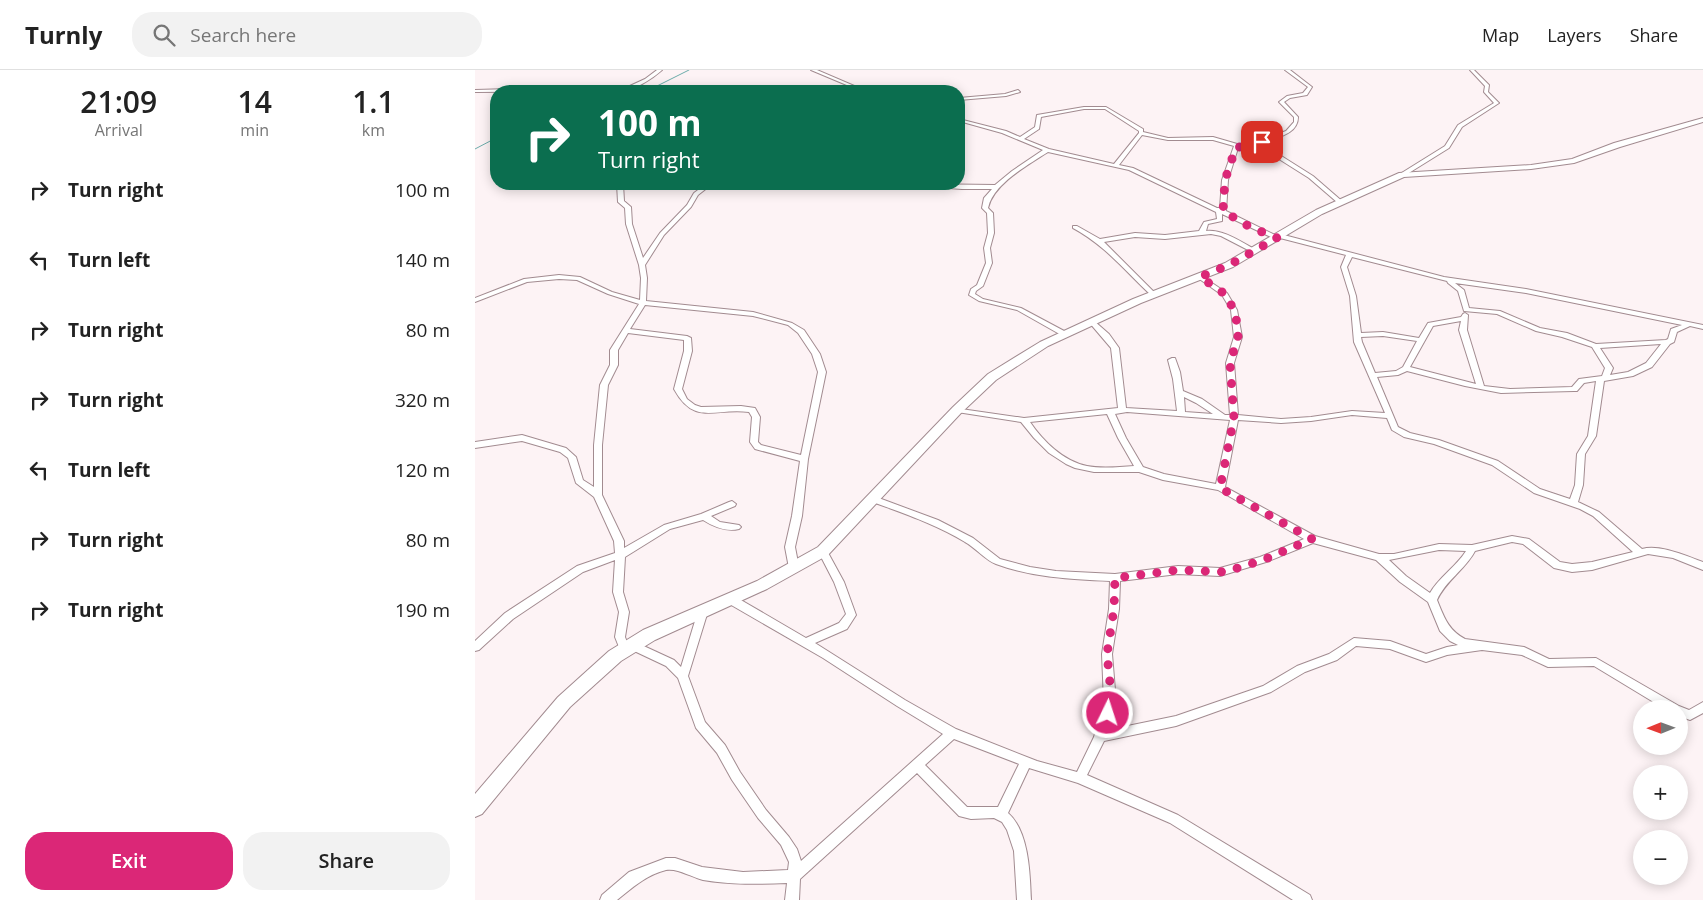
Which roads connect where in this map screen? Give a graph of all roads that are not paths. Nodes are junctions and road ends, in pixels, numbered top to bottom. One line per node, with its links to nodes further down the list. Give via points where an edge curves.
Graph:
1 (660, 70): 5 (street)
2 (813, 70): 6 (street)
3 (1287, 70): 15 (street, via 1307,84 1309,90 1281,102 1295,114 1296,122 1288,132)
4 (1472, 70): 19 (street, via 1497,103 1460,126 1447,147)
5 (635, 85)
6 (849, 85)
7 (475, 91): 8 (street)
8 (490, 91)
9 (1018, 91): 10 (street)
10 (965, 98)
11 (1703, 120): 19 (street, via 1574,161)
12 (965, 122): 14 (street)
13 (1141, 134): 14 (street, via 1140,128 1108,109 1084,108 1039,116 1037,128); 16 (street, via 1168,139 1213,138 1227,140); 18 (street)
14 (1020, 139): 17 (street)
15 (1262, 142): 16 (street); 24 (street)
16 (1236, 147): 25 (street, via 1225,180)
17 (1047, 150): 18 (street); 20 (street)
18 (1116, 165): 25 (street)
19 (1402, 175): 24 (street)
20 (996, 187): 21 (street); 44 (street, via 987,197 985,208 991,214 988,266 981,286 973,290 972,296 1019,309)
21 (965, 188)
22 (620, 190): 32 (street, via 621,202 628,207 629,224)
23 (702, 190): 32 (street, via 663,234)
24 (1340, 202): 28 (street)
25 (1221, 210): 27 (street, via 1220,220 1207,222); 28 (street, via 1250,227)
26 (1075, 227): 29 (street)
27 (1202, 232): 29 (street); 30 (street, via 1223,235)
28 (1279, 237): 30 (street); 31 (street)
29 (1100, 241): 35 (street)
30 (1254, 251): 33 (street)
31 (1350, 254): 34 (street); 45 (street, via 1344,267 1353,296)
32 (641, 266): 37 (street)
33 (1200, 277): 35 (street); 61 (street, via 1225,294 1234,310 1238,337 1230,363)
34 (1444, 278): 38 (street, via 1461,290); 41 (street)
35 (1154, 295): 40 (street)
36 (475, 300): 37 (street, via 525,280 559,277 582,279 610,293)
37 (643, 303): 43 (street); 64 (street, via 753,314 790,324 801,332 816,354 822,372)
38 (1466, 310): 39 (street); 48 (street, via 1498,312 1538,330)
39 (1463, 319): 46 (street, via 1431,324); 53 (street)
40 (1091, 321): 44 (street); 56 (street, via 1115,348)
41 (1688, 325): 42 (street); 47 (street, via 1677,329)
42 (1703, 327)
43 (626, 330): 64 (street, via 687,338 688,350 679,389 687,405 700,410 752,410 756,417 754,442 758,447); 67 (street, via 614,350 614,365 603,392)
44 (1063, 334): 55 (street, via 993,377)
45 (1357, 335): 46 (street, via 1387,334); 51 (street)
46 (1421, 340): 50 (street)
47 (1667, 342): 48 (street); 52 (street, via 1646,366 1625,376)
48 (1595, 346): 52 (street, via 1609,368)
49 (1172, 360): 54 (street, via 1177,372)
50 (1406, 368): 51 (street, via 1398,373); 53 (street)
51 (1373, 375): 60 (street)
52 (1603, 379): 53 (street, via 1583,380 1574,389 1503,391); 69 (street, via 1591,436 1581,454 1579,485)
53 (1480, 386)
54 (1178, 392): 58 (street); 59 (street)
55 (957, 410): 62 (street); 68 (street)
56 (1122, 410): 57 (street); 58 (street)
57 (1110, 411): 62 (street); 65 (street)
58 (1181, 414): 59 (street)
59 (1224, 416): 61 (street)
60 (1389, 416): 61 (street, via 1352,413 1289,420); 69 (street, via 1398,431 1495,463 1537,491)
61 (1234, 418): 66 (street)
62 (1024, 420): 65 (street, via 1055,454 1078,466)
63 (475, 445): 67 (street, via 522,438 563,450 572,456 579,481)
64 (804, 459): 80 (street, via 790,547)
65 (1139, 469): 66 (street)
66 (1220, 488): 73 (street)
67 (598, 495): 77 (street, via 617,534)
68 (873, 499): 75 (street); 81 (street, via 935,522 970,540 997,561 1056,575)
69 (1573, 502): 76 (street, via 1596,514)
70 (732, 504): 71 (street)
71 (703, 516): 72 (street, via 718,525); 77 (street, via 667,527)
72 (736, 527)
73 (1312, 539): 78 (street); 81 (street, via 1225,572 1178,570)
74 (1472, 548): 76 (street, via 1505,540 1521,540 1533,545 1557,565 1572,568 1592,566); 78 (street, via 1439,547); 83 (street, via 1462,566 1435,590)
75 (823, 551): 80 (street); 85 (street, via 851,615 843,626)
76 (1639, 552): 79 (street, via 1665,552)
77 (621, 555): 87 (street, via 580,569 509,616); 88 (street, via 618,592 624,612 620,637)
78 (1379, 557): 83 (street)
79 (1703, 566)
80 (794, 568): 82 (street)
81 (1115, 578): 94 (street, via 1107,654 1110,702)
82 (730, 599): 84 (street); 85 (street)
83 (1432, 600): 86 (street, via 1448,634)
84 (703, 611): 88 (street); 89 (street)
85 (807, 642): 93 (street)
86 (1481, 646): 90 (street, via 1524,651 1548,663 1596,662); 94 (street, via 1426,658 1389,645 1355,642 1333,657 1301,669 1267,689 1176,721)
87 (475, 647)
88 (628, 647): 89 (street, via 670,663); 98 (street, via 564,702)
89 (683, 676): 100 (street, via 699,725 721,749 762,814 785,841 795,862)
90 (1660, 700)
91 (1703, 707): 92 (street)
92 (1688, 714)
93 (952, 733): 95 (street); 96 (street)
94 (1100, 737): 97 (street)
95 (1026, 762): 97 (street); 99 (street)
96 (917, 765): 99 (street, via 963,812 996,812); 100 (street)
97 (1080, 778): 104 (street, via 1174,820)
98 (475, 808)
99 (1001, 815): 103 (street, via 1009,821 1021,858)
100 (794, 876): 101 (street, via 743,878 666,864 634,878); 102 (street)
101 (607, 900)
102 (792, 900)
103 (1023, 900)
104 (1305, 900)

